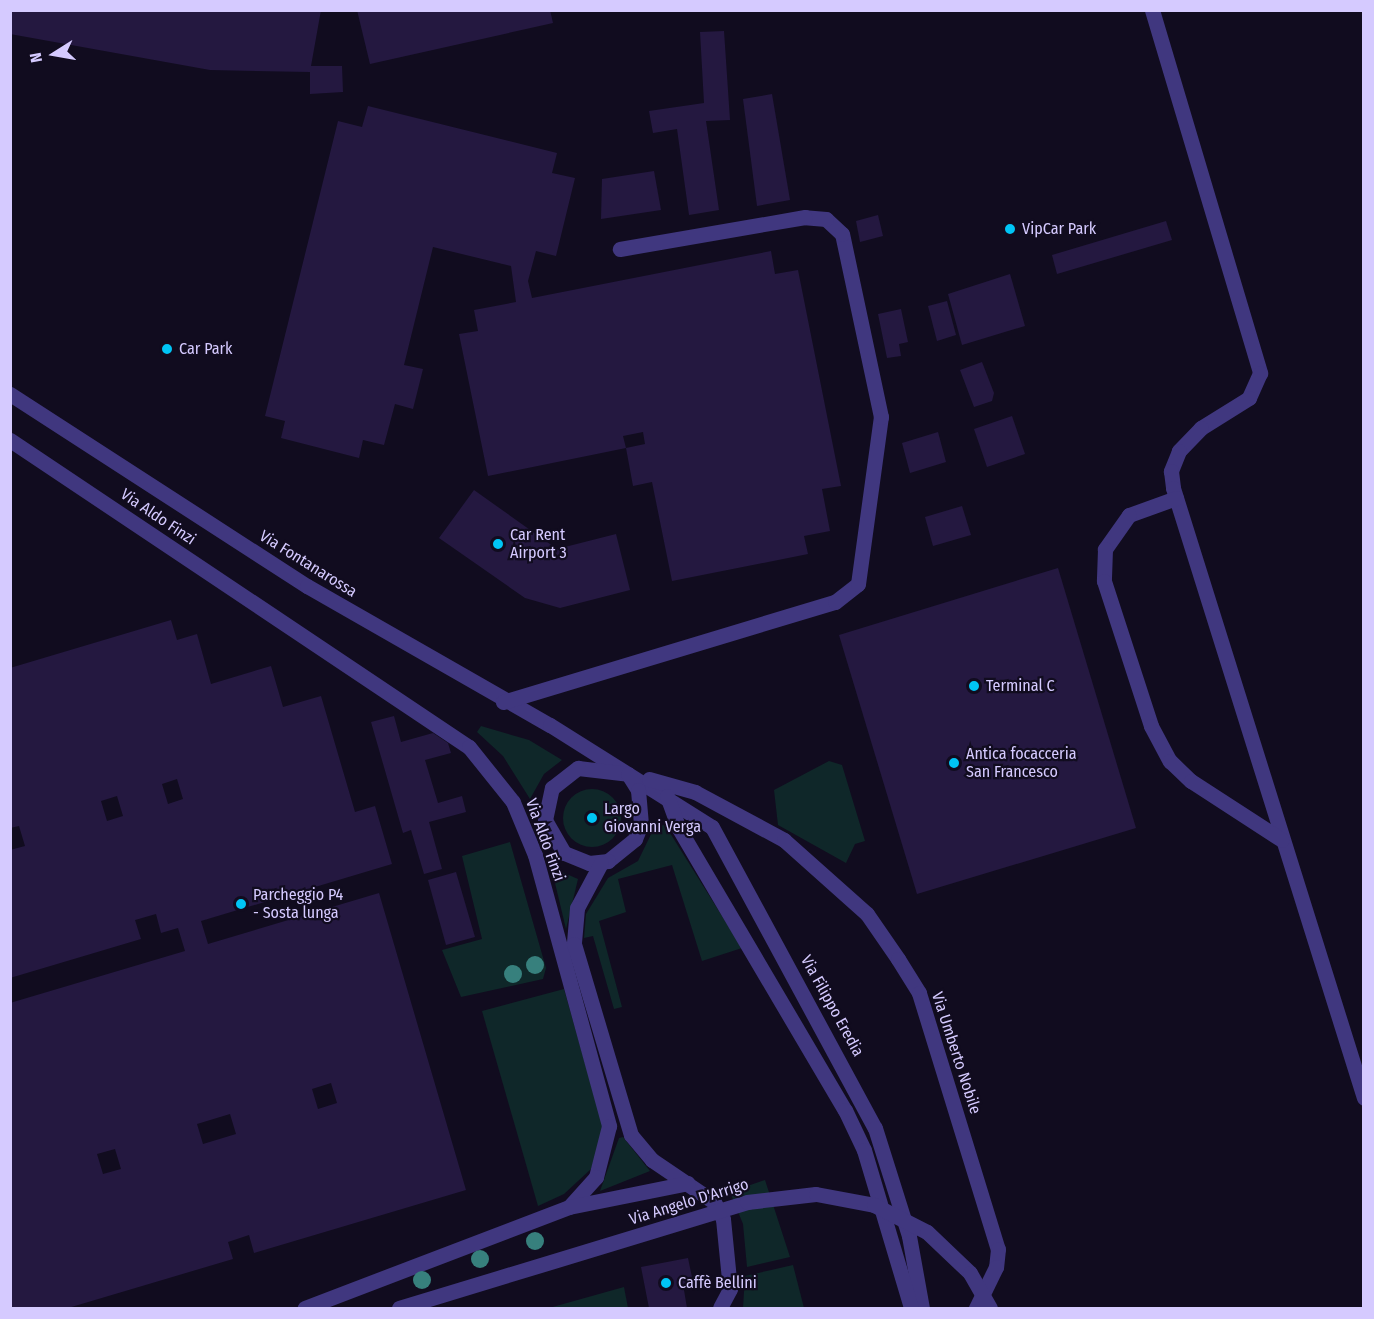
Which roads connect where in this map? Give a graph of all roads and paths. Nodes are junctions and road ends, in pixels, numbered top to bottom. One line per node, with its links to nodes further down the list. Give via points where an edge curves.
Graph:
1 (1152, 10): 5 (street, via 1260,373 1249,398 1201,428 1179,451 1171,471)
2 (620, 249): 6 (street, via 805,217 826,219 842,234 881,417 858,584 835,602)
3 (10, 394): 6 (street, Via Fontanarossa, via 307,586)
4 (10, 440): 9 (street, Via Aldo Finzi, via 469,747 513,802)
5 (1176, 498): 10 (street); 10 (street, via 1128,515 1105,549 1104,581 1151,726 1170,761 1191,781)
6 (503, 702): 7 (street, Via Fontanarossa)
7 (628, 774): 8 (street, Via Filippo Eredia); 11 (street, via 578,768 561,778 545,806); 12 (street, via 638,790 641,824 626,850); 24 (street, Via Umberto Nobile, via 695,792 761,825 867,914 898,959 919,993 998,1250 996,1266)
8 (667, 795): 22 (street, via 678,827 845,1110 867,1160); 23 (street, Via Filippo Eredia, via 712,827 849,1074 898,1193)
9 (527, 833): 11 (street); 13 (street, Via Aldo Finzi)
10 (1282, 840): 14 (street)
11 (552, 842): 12 (street, via 574,859); 13 (street)
12 (601, 863): 15 (street, Via Aldo Finzi, via 577,908 573,934 627,1125 652,1160)
13 (545, 888): 16 (street, Via Aldo Finzi, via 610,1134 596,1177)
14 (1364, 1098)
15 (688, 1183): 16 (street); 17 (street, Via Aldo Finzi, via 714,1202 723,1219)
16 (570, 1208): 18 (street, Via Aldo Finzi)
17 (730, 1289): 20 (street); 21 (street, Via Aldo Finzi)
18 (305, 1308)
19 (399, 1308): 25 (street, Via Angelo D'Arrigo, via 684,1222 787,1196 816,1194 874,1205 919,1227 950,1251)
20 (720, 1308)
21 (734, 1308)
22 (911, 1308)
23 (922, 1308)
24 (976, 1308)
25 (990, 1308)

